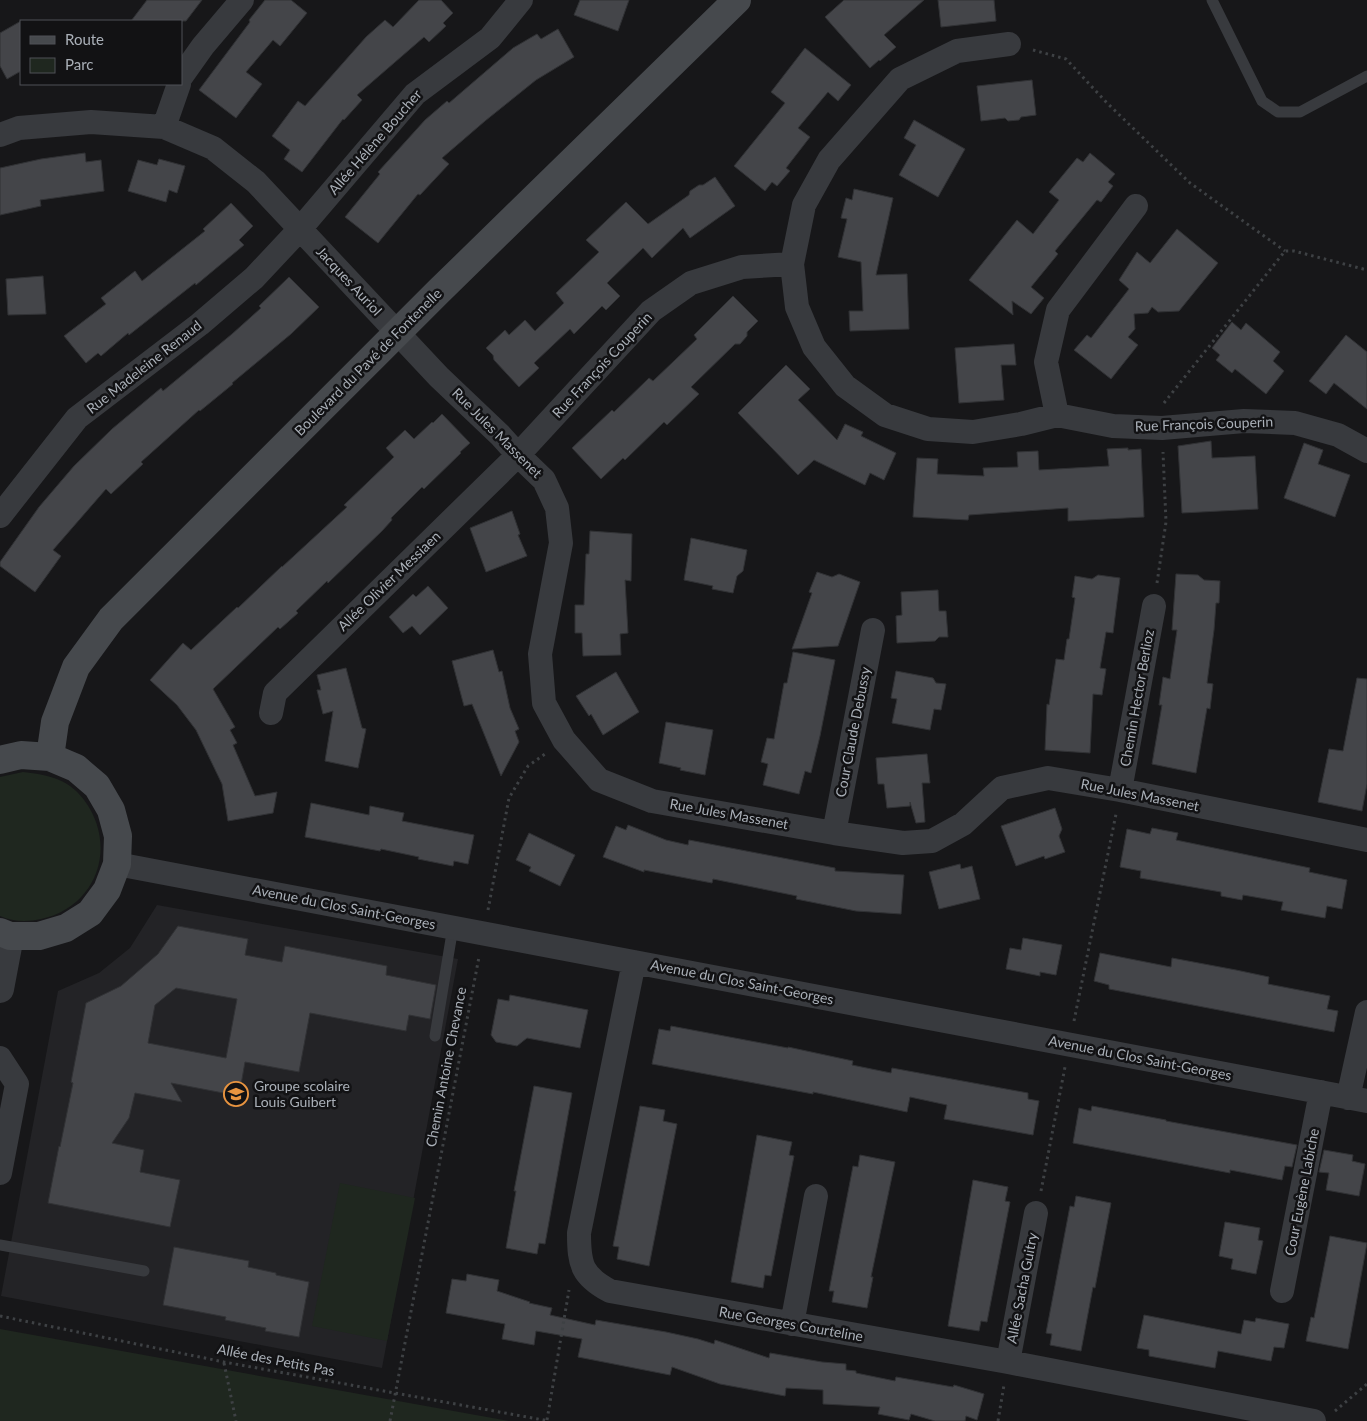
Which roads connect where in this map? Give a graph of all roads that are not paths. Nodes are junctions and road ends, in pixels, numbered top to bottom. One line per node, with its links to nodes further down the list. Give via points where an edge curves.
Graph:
1 (242, 0): 6 (street)
2 (521, 0): 12 (street, Allée Hélène Boucher, via 490,38 415,94)
3 (737, 0): 14 (main road, Boulevard du Pavé de Fontenelle)
4 (1212, 0): 7 (lane, via 1262,101 1278,112 1300,112)
5 (1009, 44): 13 (street, via 957,51 900,79 829,160 804,205)
6 (182, 76)
7 (1367, 76)
8 (179, 85): 9 (street)
9 (164, 127): 10 (street, Jacques Auriol, via 91,122 19,128); 12 (street, Jacques Auriol, via 213,148 256,182)
10 (0, 135)
11 (1136, 206): 15 (street, via 1058,310 1046,362)
12 (300, 229): 14 (street, Jacques Auriol); 18 (street, Rue Madeleine Renaud, via 247,284 200,324 77,418)
13 (792, 264): 15 (street, Rue François Couperin, via 798,307 814,347 845,386 885,415 928,429 973,432); 17 (street, Rue François Couperin, via 742,267 691,282 651,311)
14 (398, 333): 17 (street, Rue Jules Massenet); 22 (main road, Boulevard du Pavé de Fontenelle, via 111,619 76,667 55,722)
15 (1056, 415): 16 (street, Rue François Couperin, via 1113,426 1162,428 1244,421 1295,423 1338,435)
16 (1367, 450)
17 (518, 455): 21 (street, Allée Olivier Messiaen, via 275,693); 25 (street, Rue Jules Massenet, via 544,480 557,508 561,543 540,654 544,703 564,740 599,780 652,801)
18 (0, 516)
19 (1154, 606): 24 (street, Chemin Hector Berlioz)
20 (873, 630): 25 (street, Cour Claude Debussy)
21 (270, 713)
22 (50, 757): 23 (main road, via 21,755); 27 (main road, via 76,768 97,786 111,810 116,828)
23 (0, 760)
24 (1120, 790): 25 (street, Rue Jules Massenet, via 1048,778 1002,788 963,824 932,841 903,843); 26 (street, Rue Jules Massenet)
25 (834, 833)
26 (1367, 840)
27 (117, 864): 28 (street, Avenue du Clos Saint-Georges); 29 (main road, via 107,890 90,913 66,928 39,936)
28 (453, 927): 30 (street, Avenue du Clos Saint-Georges); 33 (lane)
29 (5, 934): 31 (street)
30 (634, 962): 35 (street, Avenue du Clos Saint-Georges); 43 (street, Rue Georges Courteline, via 580,1233 579,1253 586,1273 610,1291)
31 (0, 989)
32 (1367, 1012): 36 (street)
33 (435, 1036)
34 (0, 1058): 37 (street, via 17,1084)
35 (1321, 1092): 36 (street, Avenue du Clos Saint-Georges); 42 (street, Cour Eugène Labiche)
36 (1358, 1099)
37 (0, 1173)
38 (816, 1196): 43 (street)
39 (1036, 1213): 44 (street, Allée Sacha Guitry)
40 (0, 1245): 41 (lane)
41 (144, 1271)
42 (1282, 1291)
43 (792, 1324): 44 (street, Rue Georges Courteline)
44 (1008, 1362): 45 (street, Rue Georges Courteline)
45 (1322, 1418)

